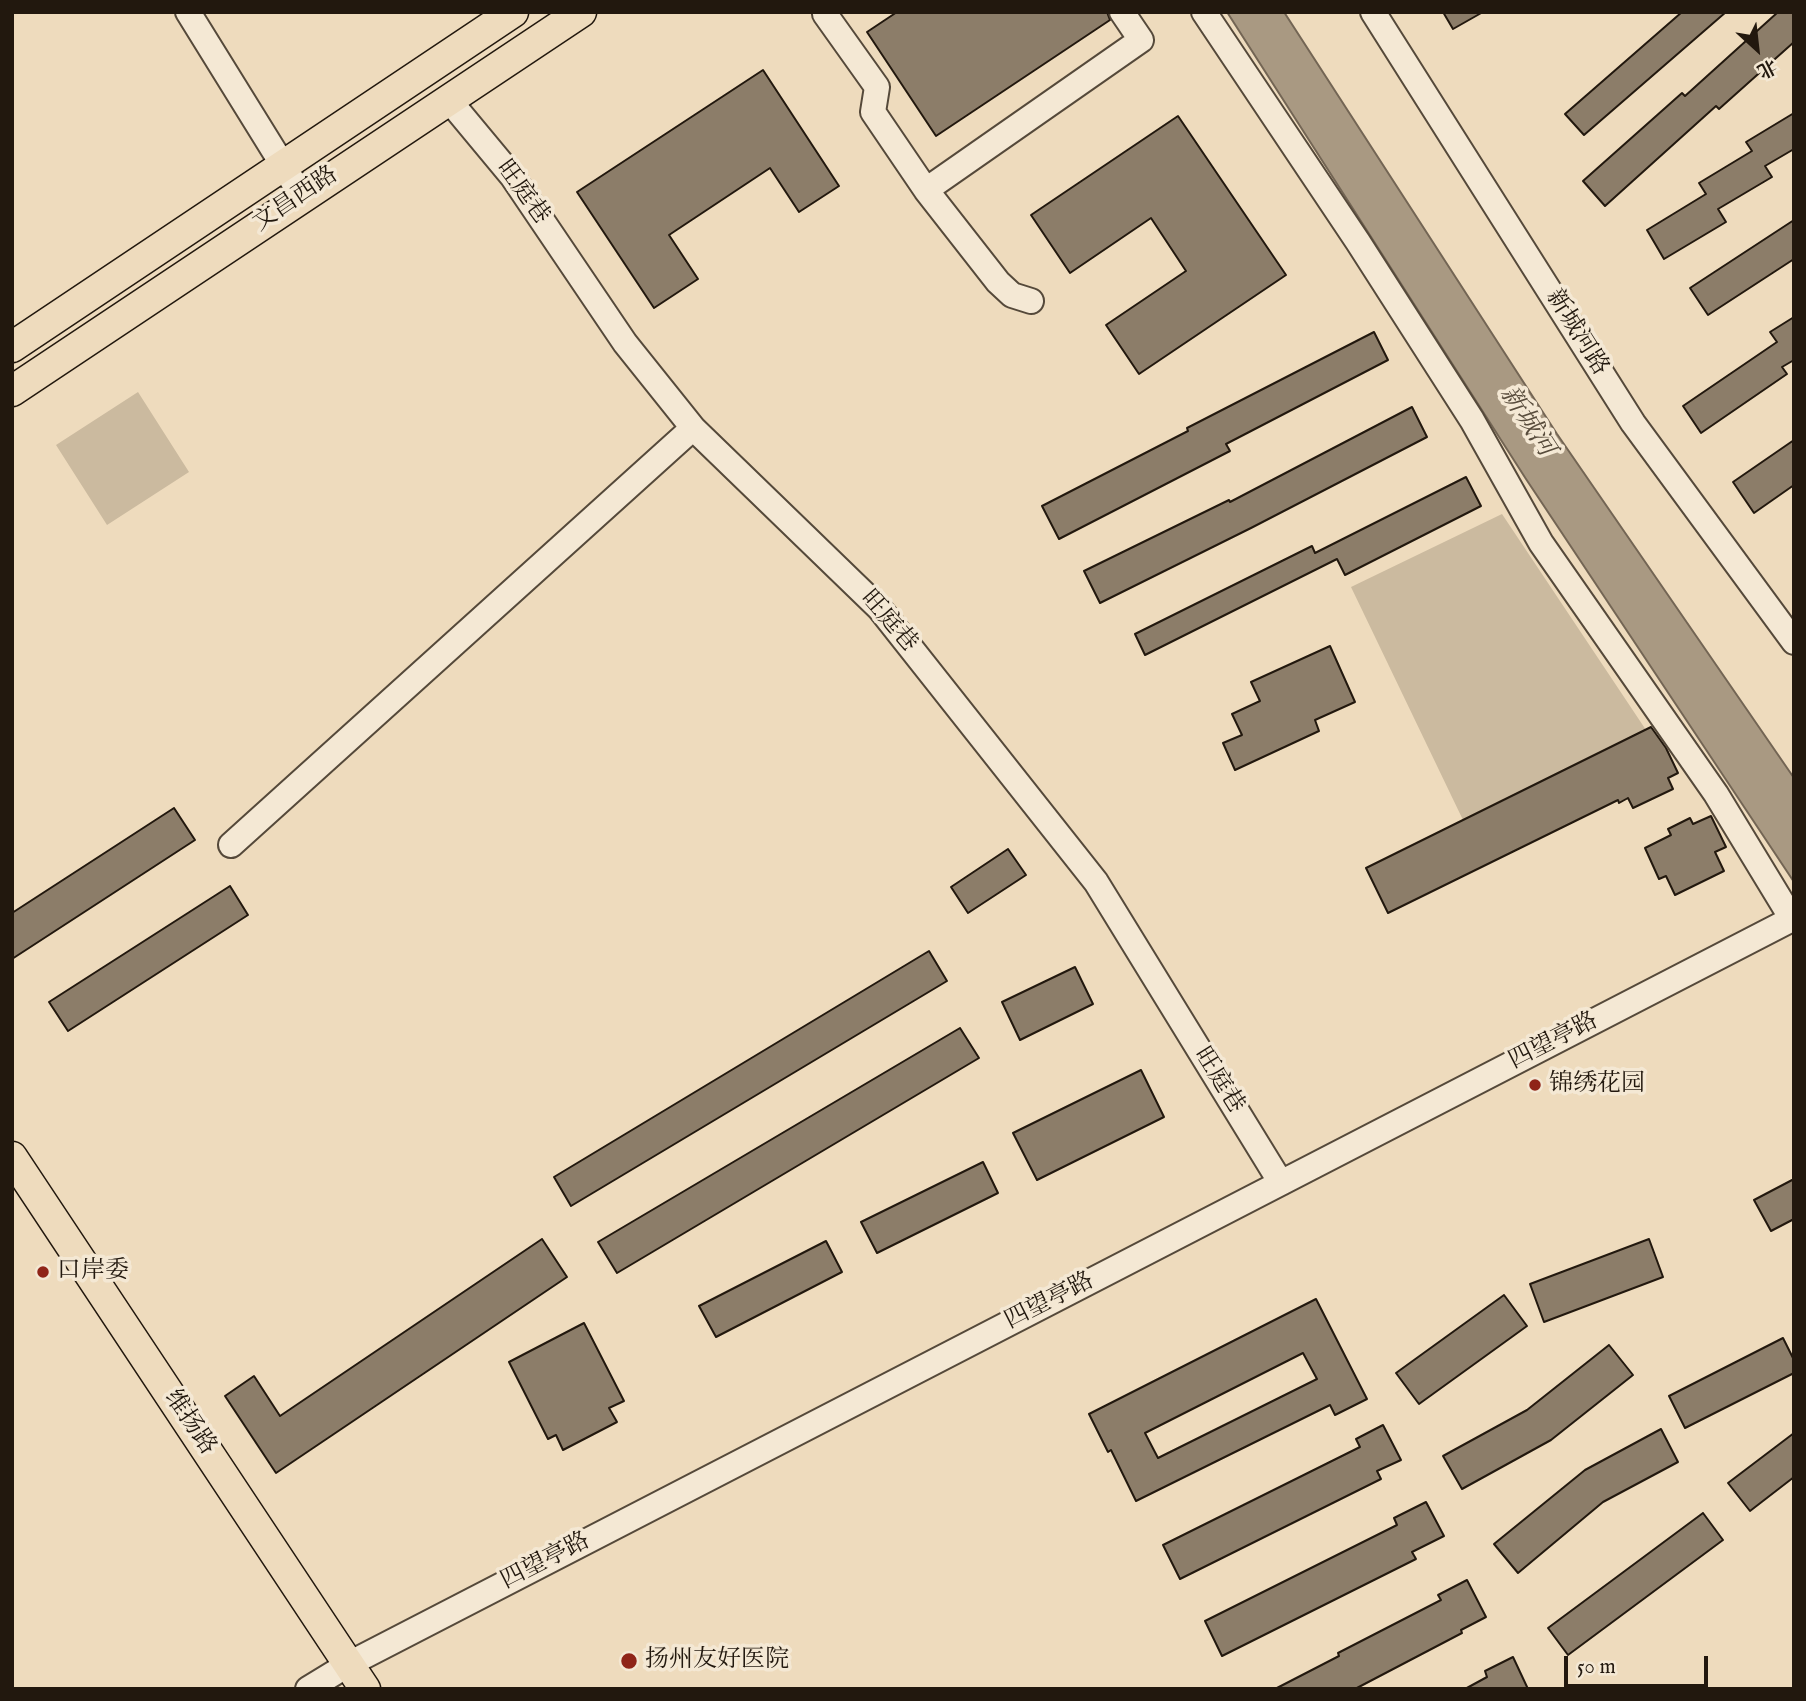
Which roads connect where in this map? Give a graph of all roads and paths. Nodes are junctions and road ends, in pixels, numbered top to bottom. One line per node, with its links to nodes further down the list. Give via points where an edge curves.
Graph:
1 (188, 12): 9 (street)
2 (513, 12): 9 (main road, 文昌西路)
3 (580, 12): 8 (main road, 文昌西路)
4 (1122, 12): 10 (street, via 1141,40)
5 (1204, 12): 18 (street, via 1472,420 1541,543 1716,794)
6 (1374, 12): 16 (street, 新城河路, via 1633,423)
7 (825, 14): 10 (street, via 877,87 873,112)
8 (448, 99): 11 (main road, 文昌西路); 15 (street, 旺庭巷, via 512,176 625,343)
9 (284, 166): 11 (street); 13 (main road, 文昌西路)
10 (926, 190): 12 (street, via 998,282 1012,295)
11 (302, 196): 14 (main road, 文昌西路)
12 (1031, 301)
13 (12, 347)
14 (12, 391)
15 (693, 428): 17 (street); 20 (street, 旺庭巷, via 880,608 1096,882)
16 (1794, 642)
17 (231, 845)
18 (1793, 918): 20 (street, 四望亭路)
19 (12, 1157): 22 (main road, 维扬路)
20 (1281, 1183): 22 (street, 四望亭路)
21 (12, 1193): 22 (main road, 维扬路)
22 (333, 1679): 23 (main road, 维扬路)
23 (365, 1689)

